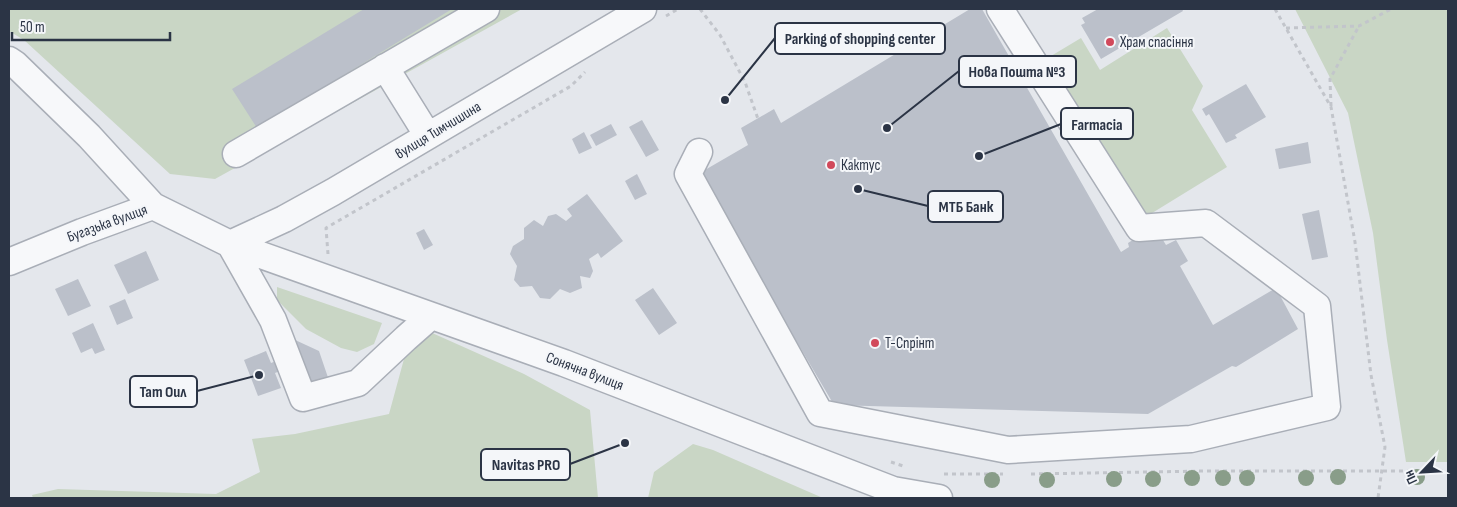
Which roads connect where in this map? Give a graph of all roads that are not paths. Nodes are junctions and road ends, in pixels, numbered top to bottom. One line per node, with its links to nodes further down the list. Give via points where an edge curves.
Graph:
1 (486, 9): 5 (street)
2 (1000, 9): 7 (street, via 1140,228 1206,223 1317,306 1327,406 1191,440 1008,450 820,412 688,174)
3 (653, 14): 6 (street, вулиця Тимчишина)
4 (9, 60): 9 (street, via 90,136)
5 (386, 67): 6 (street); 8 (street)
6 (428, 136): 10 (street, вулиця Тимчишина, via 284,219)
7 (699, 152)
8 (236, 154)
9 (153, 206): 10 (street, Бугазька вулиця); 11 (street, Бугазька вулиця)
10 (230, 244): 12 (street, Сонячна вулиця); 12 (street, via 273,320 303,398 358,383)
11 (9, 262)
12 (431, 316): 13 (street, Сонячна вулиця, via 564,363 893,490)
13 (939, 498)

